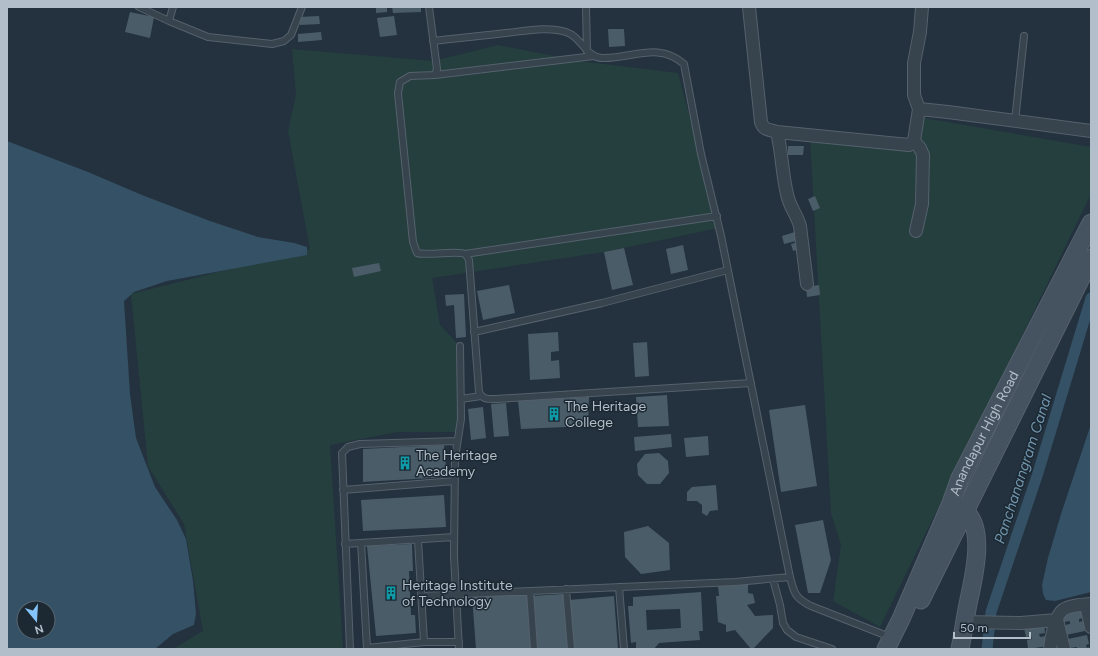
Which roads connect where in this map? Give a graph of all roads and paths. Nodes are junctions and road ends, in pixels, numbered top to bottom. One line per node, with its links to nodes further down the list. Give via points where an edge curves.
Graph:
1 (139, 7): 8 (lane)
2 (172, 7): 8 (lane)
3 (302, 7): 8 (lane, via 291,36 272,44 208,37)
4 (429, 7): 10 (lane)
5 (586, 7): 11 (lane)
6 (749, 7): 17 (street, via 761,122 767,130)
7 (922, 7): 14 (street, via 914,63 914,95)
8 (169, 21)
9 (1024, 36): 15 (lane)
10 (433, 41): 11 (lane, via 553,29 574,36); 13 (lane)
11 (587, 51): 12 (lane)
12 (594, 56): 13 (lane); 19 (lane, via 602,58 664,52 684,64 701,154)
13 (435, 75): 22 (lane, via 410,76 400,82 398,93 413,242 417,253 424,255 458,252)
14 (919, 109): 15 (street); 18 (street)
15 (1015, 121): 16 (street)
16 (1091, 131)
17 (777, 132): 18 (street, via 906,145); 25 (street, via 790,207 800,226)
18 (914, 141): 21 (street, via 923,155 922,204)
19 (717, 216): 22 (lane); 24 (lane)
20 (1091, 223): 34 (main road, Anandapur High Road, via 960,478)
21 (916, 231)
22 (465, 254): 26 (lane, via 469,260)
23 (1091, 258): 35 (main road, Anandapur High Road)
24 (728, 270): 26 (lane, via 602,303); 28 (lane)
25 (807, 284)
26 (474, 332): 29 (lane)
27 (460, 346): 30 (lane)
28 (752, 383): 29 (lane, via 496,399 485,399); 40 (lane)
29 (481, 396): 30 (lane)
30 (461, 399): 31 (lane)
31 (457, 441): 32 (lane); 33 (lane, via 360,444 348,447 342,453)
32 (455, 481): 33 (lane); 36 (lane)
33 (343, 490): 39 (lane)
34 (951, 503): 35 (main road); 53 (main road, Anandapur High Road)
35 (966, 511): 49 (main road, via 976,532 976,551 975,573); 53 (main road, Anandapur High Road)
36 (454, 537): 37 (lane); 45 (lane)
37 (418, 540): 38 (lane); 46 (lane)
38 (361, 543): 39 (lane); 51 (lane, via 367,648)
39 (345, 544): 54 (lane)
40 (790, 577): 41 (lane); 53 (lane, via 796,596 802,602)
41 (773, 579): 42 (lane); 59 (lane, via 783,623 787,630 796,637)
42 (619, 587): 43 (lane); 58 (lane)
43 (566, 589): 44 (lane); 57 (lane)
44 (530, 591): 45 (lane); 56 (lane)
45 (456, 594): 46 (lane); 52 (lane)
46 (421, 596): 51 (lane)
47 (1089, 604): 48 (street, via 1064,609); 50 (street)
48 (1057, 620): 49 (street, via 1021,623); 61 (street); 62 (street)
49 (965, 622): 60 (main road)
50 (1091, 628)
51 (424, 642): 52 (lane)
52 (459, 642): 55 (lane)
53 (893, 644)
54 (350, 649)
55 (459, 649)
56 (534, 649)
57 (571, 649)
58 (624, 649)
59 (832, 649)
60 (960, 649)
61 (1050, 649)
62 (1064, 649)

